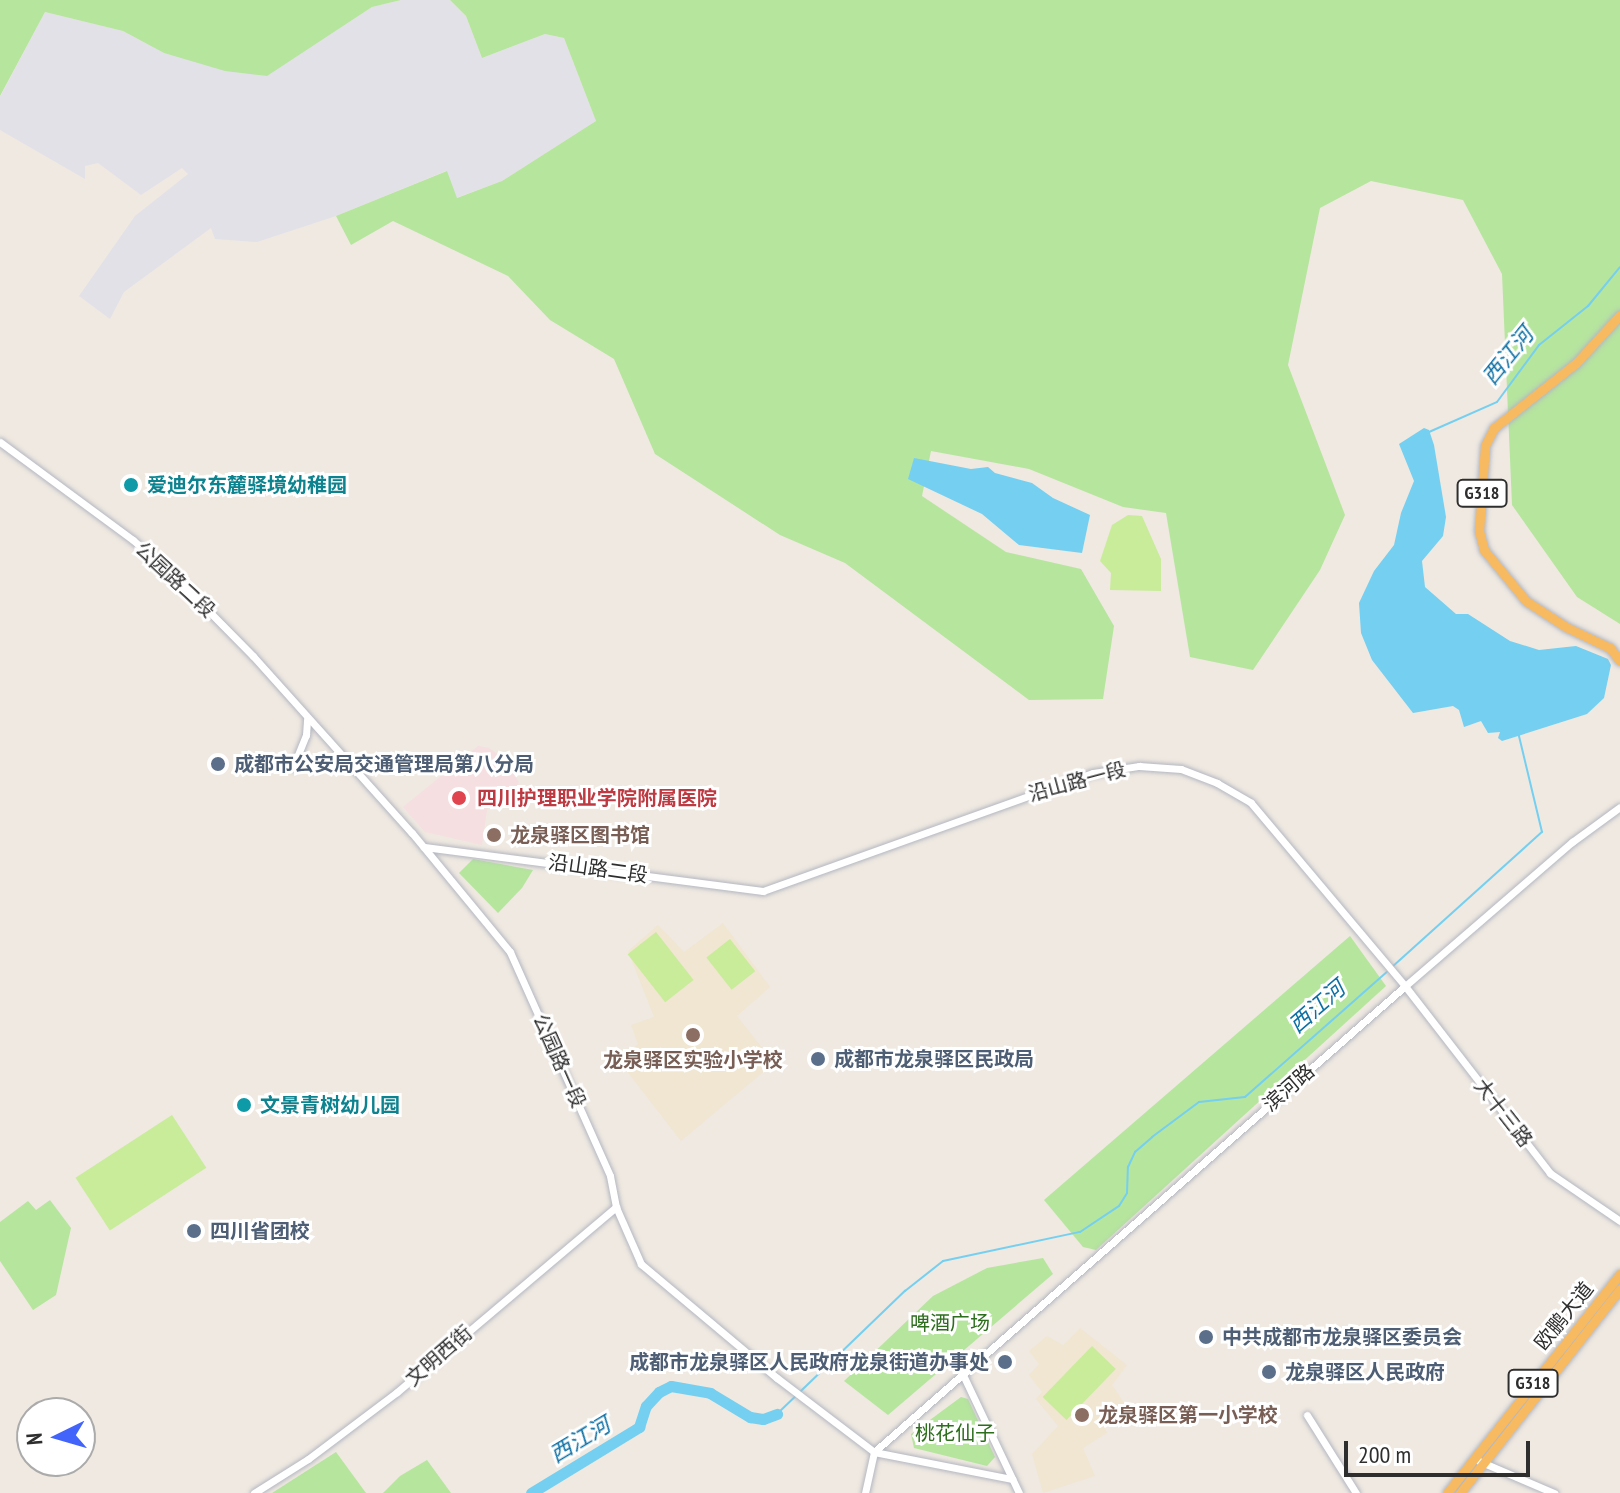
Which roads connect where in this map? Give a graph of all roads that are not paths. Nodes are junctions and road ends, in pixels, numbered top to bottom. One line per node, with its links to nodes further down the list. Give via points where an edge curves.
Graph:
1 (1620, 315): 3 (highway, G318, via 1576,363 1494,428 1485,446 1479,531 1484,550 1526,601 1610,648)
2 (0, 442): 4 (street, 公园路二段, via 152,557)
3 (1620, 661)
4 (307, 717): 5 (street, 公园路二段); 6 (street, via 308,730)
5 (329, 742): 8 (street, 公园路一段)
6 (293, 767)
7 (1620, 807): 10 (street, 滨河路)
8 (424, 847): 9 (street, 沿山路二段); 11 (street, 公园路一段, via 510,952 610,1176)
9 (771, 888): 10 (street, 沿山路一段, via 1093,773 1139,766 1181,769 1251,803)
10 (1405, 986): 12 (street, 大十三路, via 1550,1173); 15 (street, 滨河路)
11 (616, 1207): 17 (street, 公园路一段, via 641,1264); 20 (street, 文明西街, via 397,1392)
12 (1620, 1221)
13 (1620, 1274): 18 (highway, 欧鹏大道 / G318)
14 (1620, 1289): 18 (highway, 欧鹏大道 / G318)
15 (964, 1377): 17 (street, 滨河路); 19 (street)
16 (1307, 1415): 23 (street)
17 (874, 1452): 19 (street); 21 (street)
18 (1478, 1461): 24 (highway, 欧鹏大道 / G318); 25 (highway, 欧鹏大道 / G318); 26 (street)
19 (1012, 1479): 22 (street)
20 (254, 1493)
21 (865, 1493)
22 (1019, 1493)
23 (1356, 1493)
24 (1447, 1493)
25 (1460, 1493)
26 (1554, 1493)

